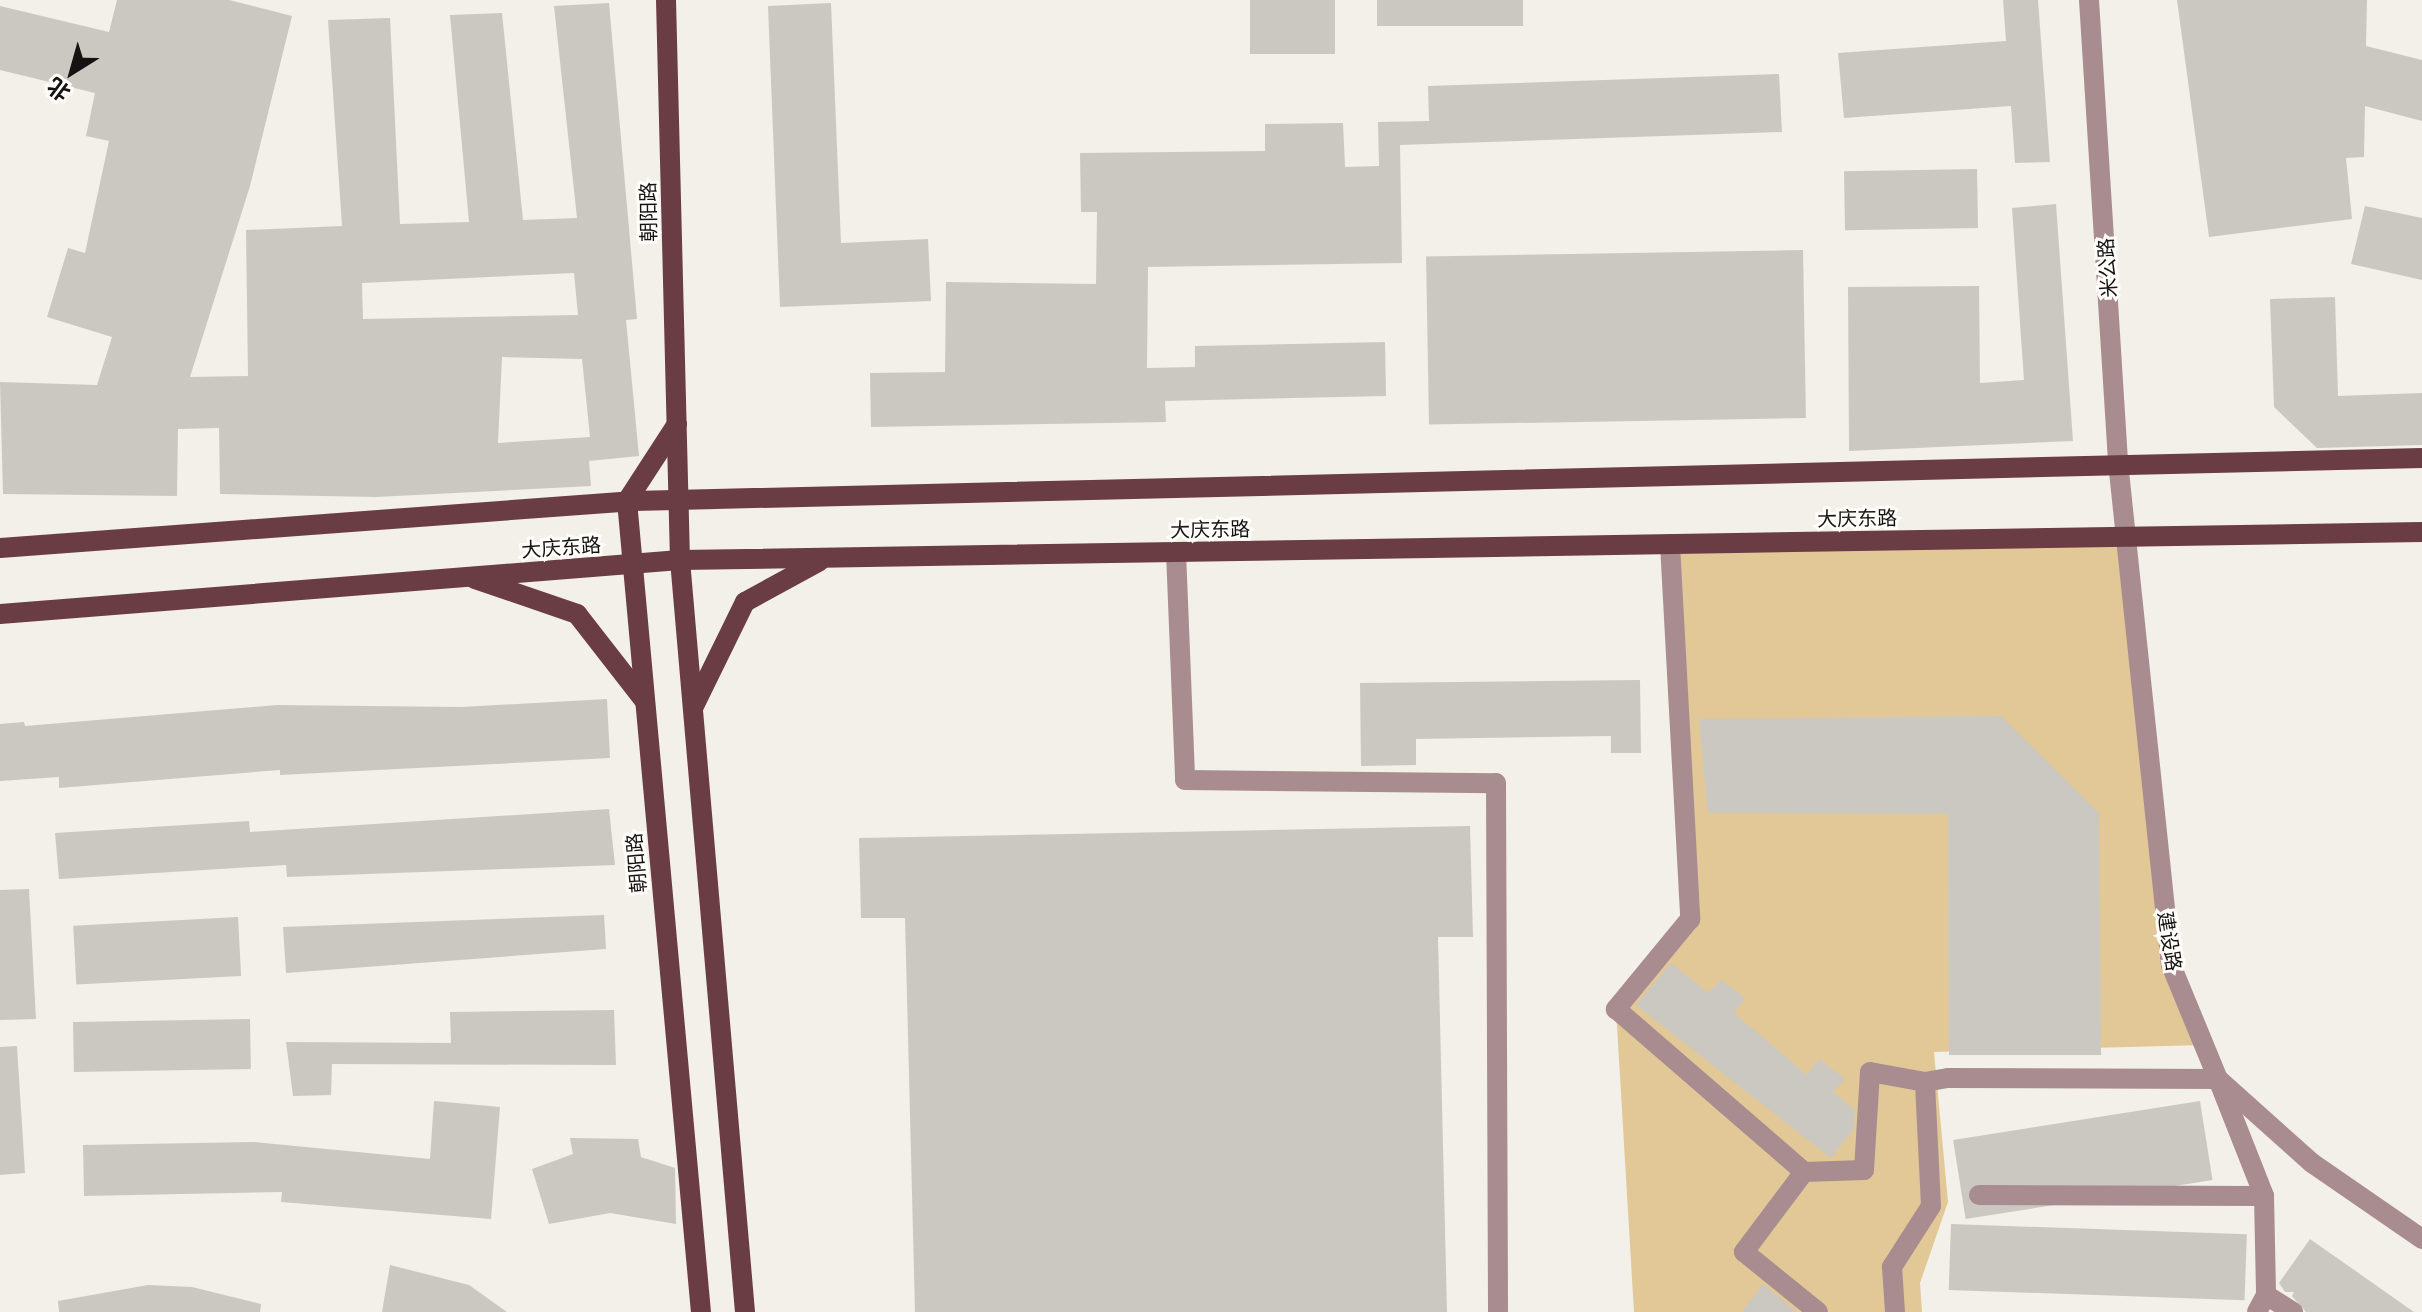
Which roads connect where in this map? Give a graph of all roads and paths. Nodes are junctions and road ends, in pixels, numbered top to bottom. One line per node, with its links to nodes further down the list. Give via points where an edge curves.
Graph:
1 (666, 0): 3 (main road, 朝阳路)
2 (2089, 0): 5 (street, 米公路)
3 (677, 424): 6 (main road, 朝阳路); 7 (main road)
4 (2422, 458): 5 (main road, 大庆东路)
5 (2118, 462): 6 (main road, 大庆东路); 9 (street, 米公路)
6 (679, 500): 7 (main road, 大庆东路); 14 (main road, 朝阳路)
7 (627, 501): 11 (main road, 大庆东路); 15 (main road, 朝阳路)
8 (2422, 532): 9 (main road, 大庆东路)
9 (2130, 536): 10 (main road, 大庆东路); 20 (street, 建设路, via 2171,965)
10 (1670, 544): 12 (main road, 大庆东路); 22 (street, via 1690,919 1616,1009)
11 (0, 548)
12 (1176, 552): 13 (main road, 大庆东路); 29 (street, via 1185,780 1496,783)
13 (824, 558): 14 (main road, 大庆东路); 19 (main road, via 745,602)
14 (680, 560): 15 (main road, 大庆东路); 19 (main road, 朝阳路)
15 (631, 564): 16 (main road, 大庆东路); 18 (main road, 朝阳路)
16 (468, 577): 17 (main road, 大庆东路); 18 (main road, via 577,614)
17 (0, 614)
18 (644, 700): 27 (main road, 朝阳路)
19 (693, 708): 28 (main road, 朝阳路)
20 (2218, 1079): 21 (street); 24 (street); 25 (street, 建设路, via 2312,1163)
21 (1925, 1082): 22 (street, via 1870,1072 1864,1170); 31 (street, via 1931,1206 1892,1267)
22 (1804, 1172): 30 (street, via 1744,1252)
23 (1979, 1195): 24 (street)
24 (2264, 1196): 26 (street)
25 (2422, 1239)
26 (2262, 1303): 32 (street)
27 (701, 1312)
28 (745, 1312)
29 (1498, 1312)
30 (1818, 1312)
31 (1895, 1312)
32 (2293, 1312)

